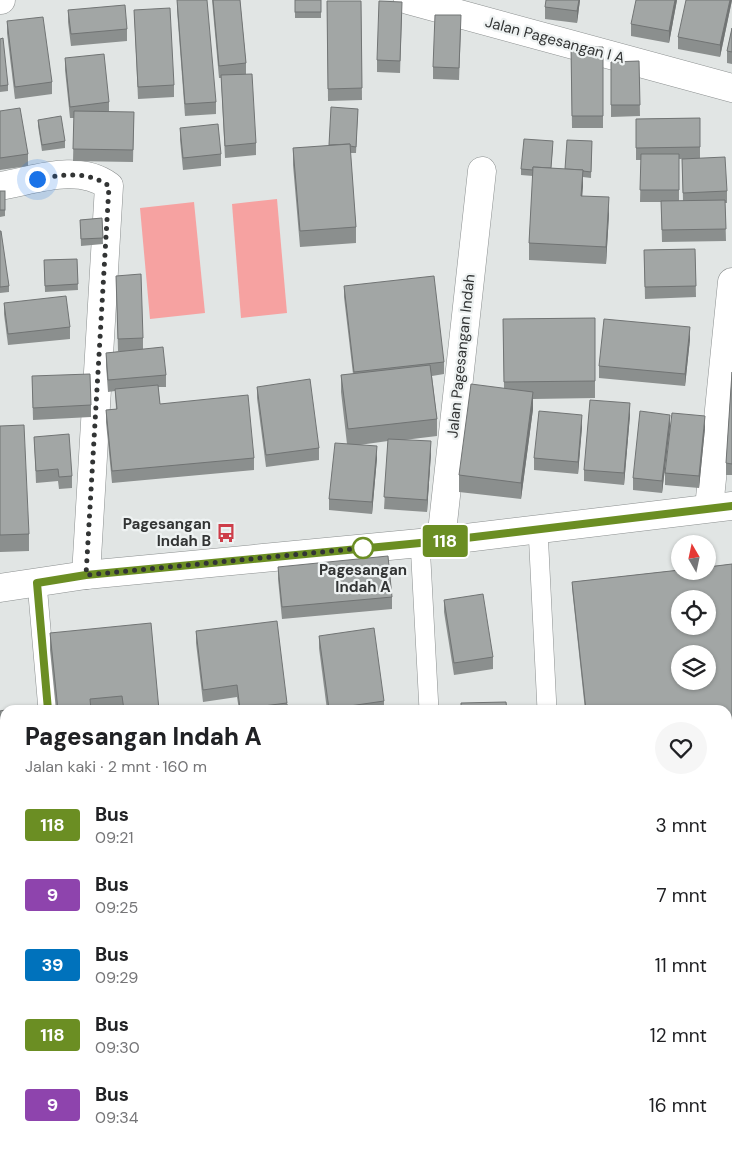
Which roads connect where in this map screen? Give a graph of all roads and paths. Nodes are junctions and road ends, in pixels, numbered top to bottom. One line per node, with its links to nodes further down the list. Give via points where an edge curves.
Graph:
1 (408, 0): 2 (street, Jalan Pagesangan I A)
2 (732, 88)
3 (482, 171): 8 (street, Jalan Pagesangan Indah)
4 (0, 186): 9 (street, via 74,174 98,178 109,186)
5 (732, 282): 6 (street)
6 (720, 507): 7 (street)
7 (538, 529): 8 (street); 14 (lane)
8 (430, 542): 9 (street); 13 (lane)
9 (86, 575): 10 (street)
10 (37, 583): 11 (street); 12 (lane)
11 (0, 588)
12 (48, 705)
13 (430, 705)
14 (548, 705)

